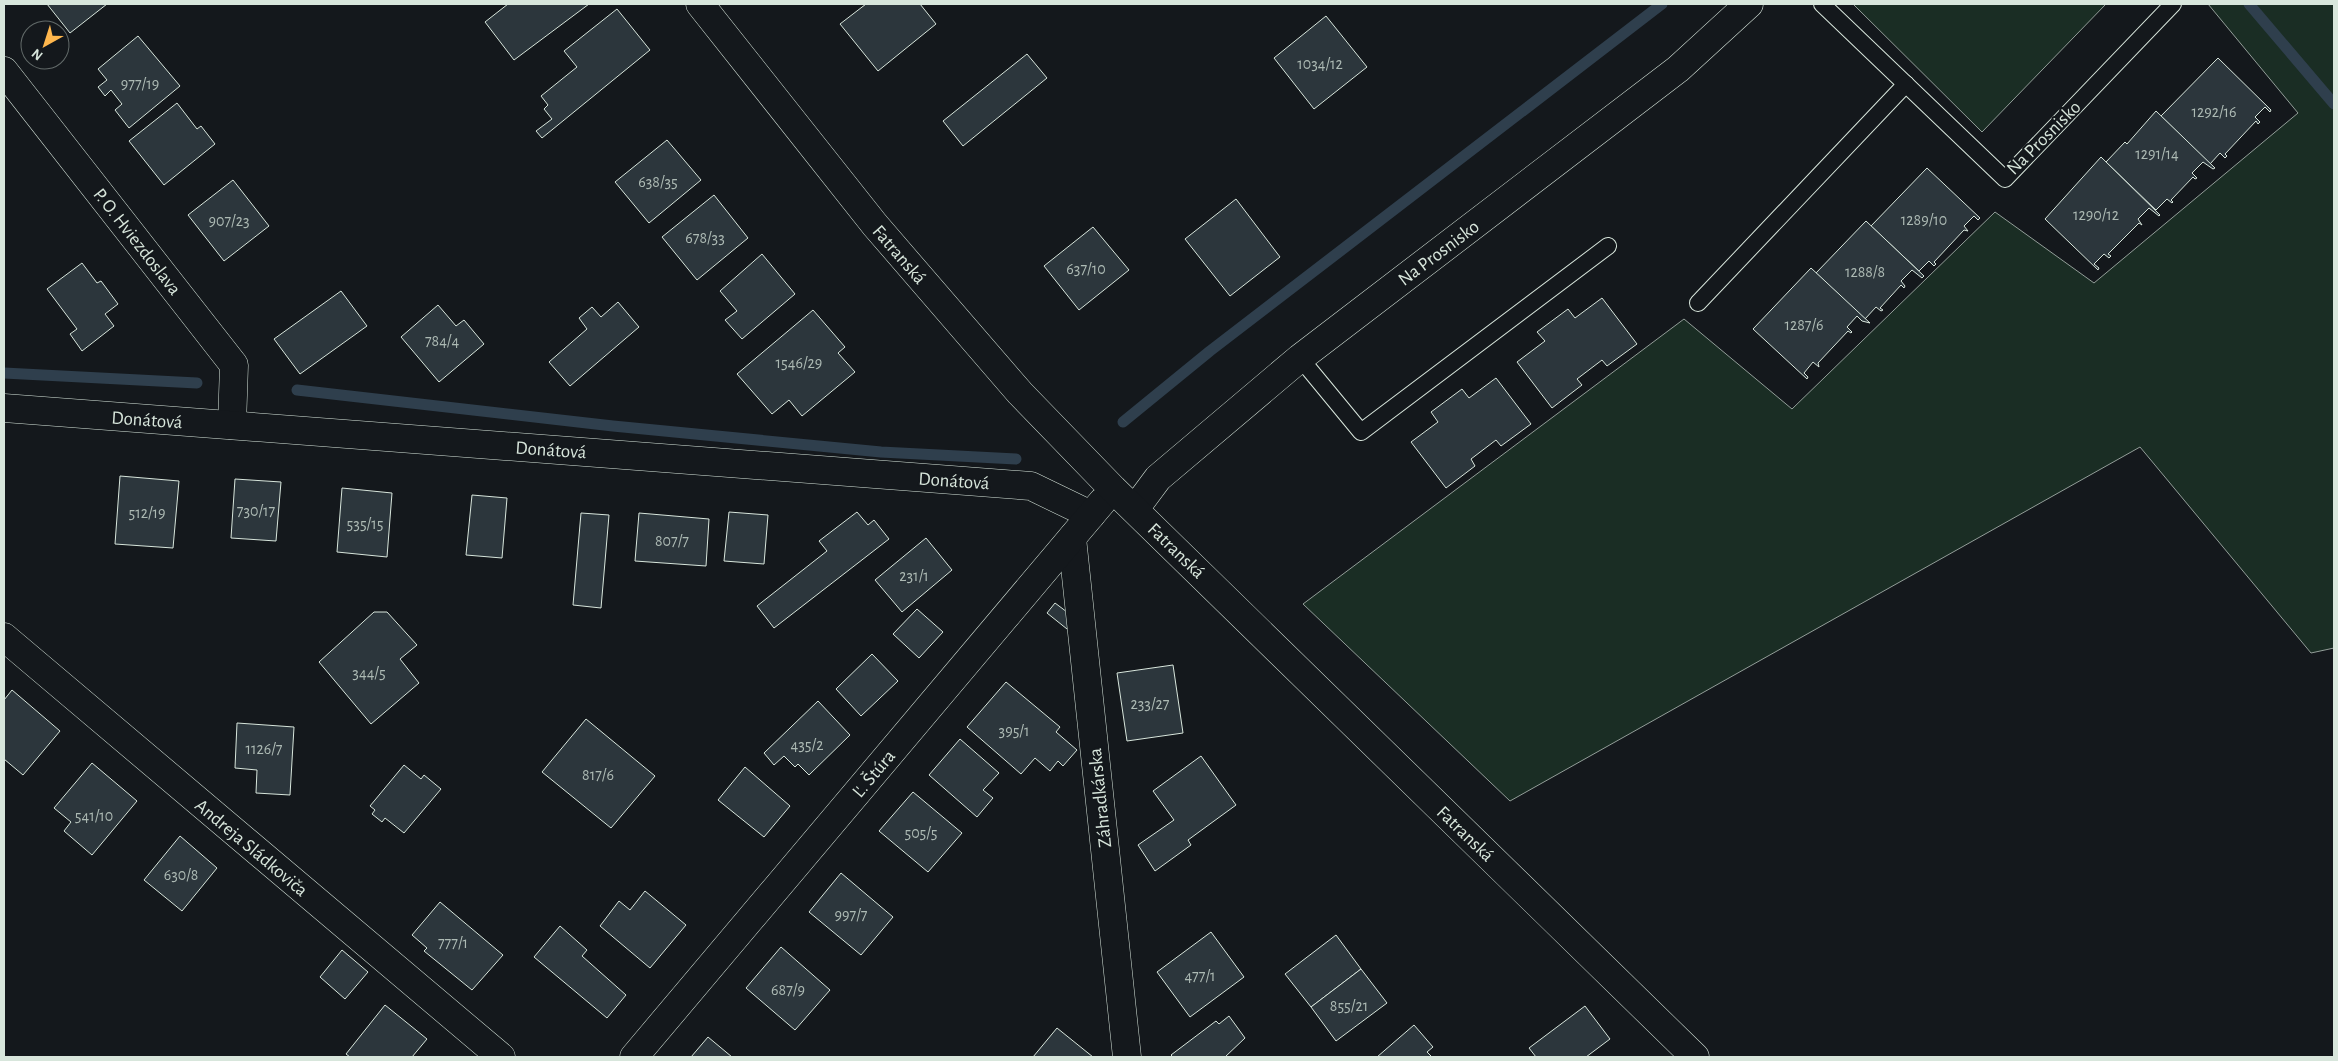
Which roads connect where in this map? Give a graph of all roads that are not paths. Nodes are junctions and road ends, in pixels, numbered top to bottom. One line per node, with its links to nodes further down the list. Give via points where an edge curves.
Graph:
1 (700, 4): 12 (street, Fatranská, via 875,224 1020,393)
2 (1749, 4): 9 (street, Na Prosnisko, via 1678,69)
3 (1822, 4): 6 (lane, Na Prosnisko)
4 (2173, 4): 6 (lane, Na Prosnisko, via 2005,179)
5 (4, 71): 11 (street, P. O. Hviezdoslava, via 234,365)
6 (1906, 84): 8 (lane)
7 (1608, 246): 9 (lane, via 1362,432)
8 (1698, 303)
9 (1300, 358): 13 (street, Na Prosnisko, via 1158,478)
10 (4, 408): 11 (street, Donátová)
11 (232, 425): 14 (street, Donátová, via 1031,486)
12 (1113, 490): 13 (street, Fatranská); 14 (street, Ľ. Štúra)
13 (1135, 509): 20 (street, Fatranská)
14 (1091, 515): 15 (street, Ľ. Štúra)
15 (1072, 538): 18 (street, Ľ. Štúra); 19 (street, Záhradkárska)
16 (4, 637): 17 (street, Andreja Sládkoviča)
17 (501, 1057)
18 (634, 1057)
19 (1127, 1057)
20 (1695, 1057)

